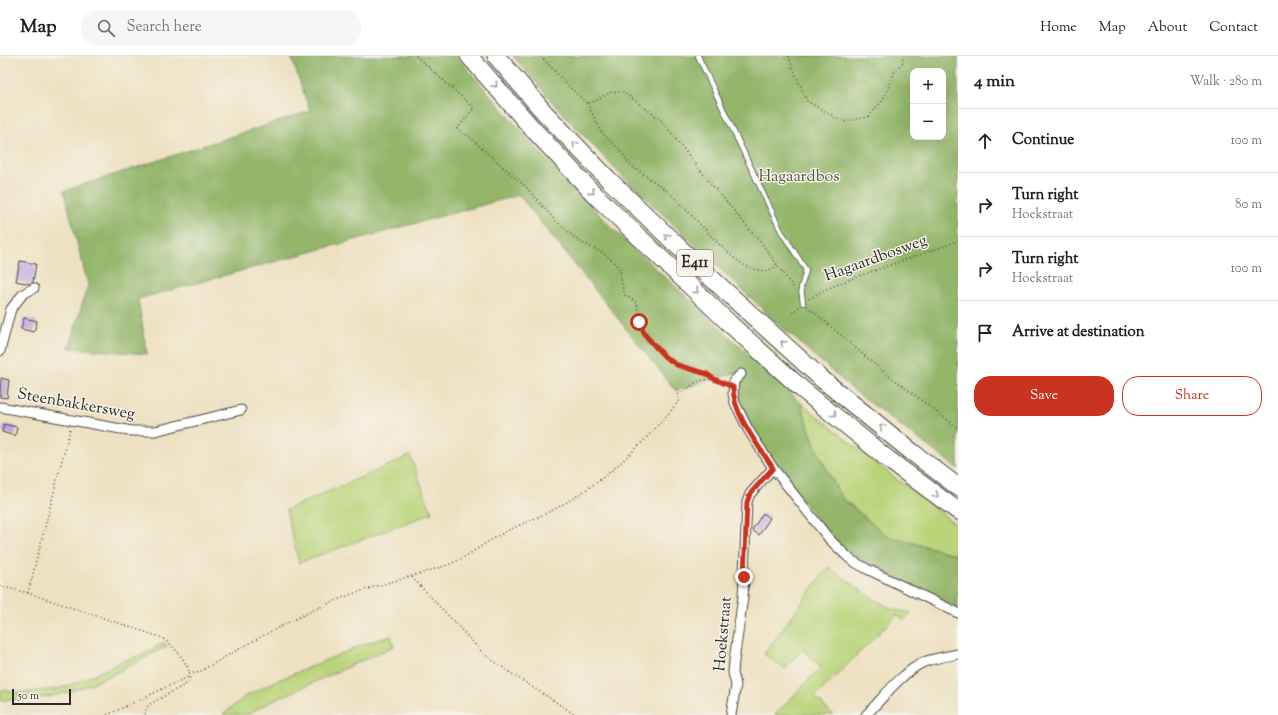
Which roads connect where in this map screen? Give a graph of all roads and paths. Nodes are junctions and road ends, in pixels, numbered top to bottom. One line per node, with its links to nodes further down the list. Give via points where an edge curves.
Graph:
1 (416, 56): 16 (path, via 474,108 457,129 522,182 553,218 578,241 603,253 614,262 620,270 623,292 627,298 637,303 639,322 656,349 677,365 707,374)
2 (469, 56): 24 (highway, E411, one-way to 24, via 595,195 730,324 803,390 889,460)
3 (496, 56): 23 (highway, E411, one-way to 3, via 823,380 710,277 609,180 544,112)
4 (541, 56): 8 (path)
5 (698, 56): 12 (lane, via 782,231 806,270 801,288)
6 (789, 56): 7 (path, via 807,100 843,122 868,117 883,100)
7 (903, 56)
8 (587, 103): 10 (path, via 602,133 619,149 629,164 670,193 733,257 744,266 753,269 766,271); 10 (path, via 611,92 623,92 660,119)
9 (958, 241): 12 (path, Hagaardbosweg, via 848,280 822,291)
10 (778, 266): 12 (path)
11 (34, 288): 14 (street, via 23,294 12,309)
12 (804, 303): 13 (path, Hagaardbosweg); 21 (path, via 880,369)
13 (792, 313)
14 (0, 351)
15 (741, 374): 17 (street, via 734,381)
16 (714, 379): 17 (path); 25 (path, via 698,381 677,395 679,401 660,425 608,474 567,503 506,531 455,561)
17 (733, 387): 22 (street, via 739,412)
18 (0, 407): 20 (street, Steenbakkersweg)
19 (241, 410): 20 (street, Steenbakkersweg, via 144,432)
20 (72, 420): 27 (path)
21 (958, 428)
22 (773, 468): 28 (street, via 830,540 851,560); 35 (street, Hoekstraat, via 750,494 747,502 743,598 734,661 736,685)
23 (958, 487)
24 (958, 511)
25 (411, 576): 30 (path, via 356,593 310,612 197,673); 34 (path, via 485,655)
26 (0, 586): 27 (path)
27 (28, 593): 30 (path, via 164,639 181,657)
28 (958, 613)
29 (958, 654): 36 (street, via 924,662 913,669)
30 (189, 673): 31 (path)
31 (190, 676): 32 (path); 33 (path, via 188,683 150,704)
32 (107, 715)
33 (145, 715)
34 (576, 715)
35 (731, 715)
36 (866, 715)

